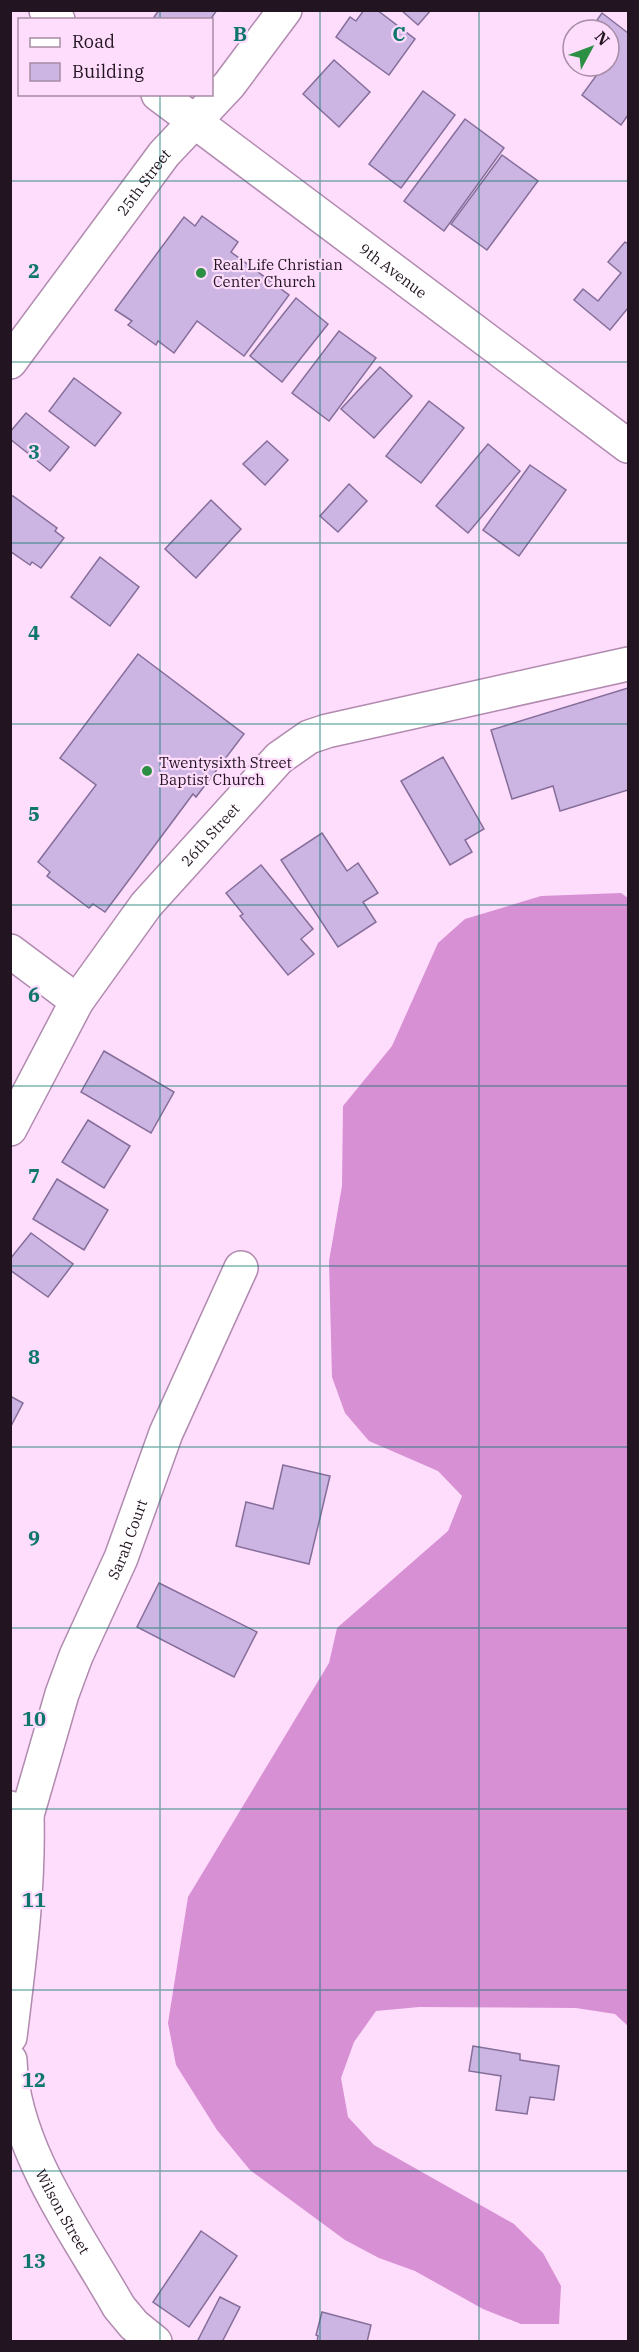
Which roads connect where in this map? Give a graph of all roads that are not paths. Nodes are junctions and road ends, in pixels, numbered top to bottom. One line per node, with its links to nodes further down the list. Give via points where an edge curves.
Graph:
1 (285, 10): 3 (street, 25th Street, via 229,86)
2 (161, 96): 3 (street, 9th Avenue)
3 (195, 122): 4 (street, 25th Street, via 164,154); 5 (street, 9th Avenue)
4 (10, 362)
5 (628, 446)
6 (628, 664): 8 (street, 26th Street, via 323,724 279,758 210,832 146,905)
7 (10, 951): 8 (street)
8 (77, 1001): 9 (street, 26th Street)
9 (10, 1129)
10 (241, 1268): 11 (street, Sarah Court, via 166,1433 121,1558 76,1656)
11 (19, 1811): 12 (street, via 23,1928)
12 (10, 2037)
13 (10, 2060): 14 (street, Wilson Street, via 19,2117 34,2155 119,2307)
14 (155, 2342)

